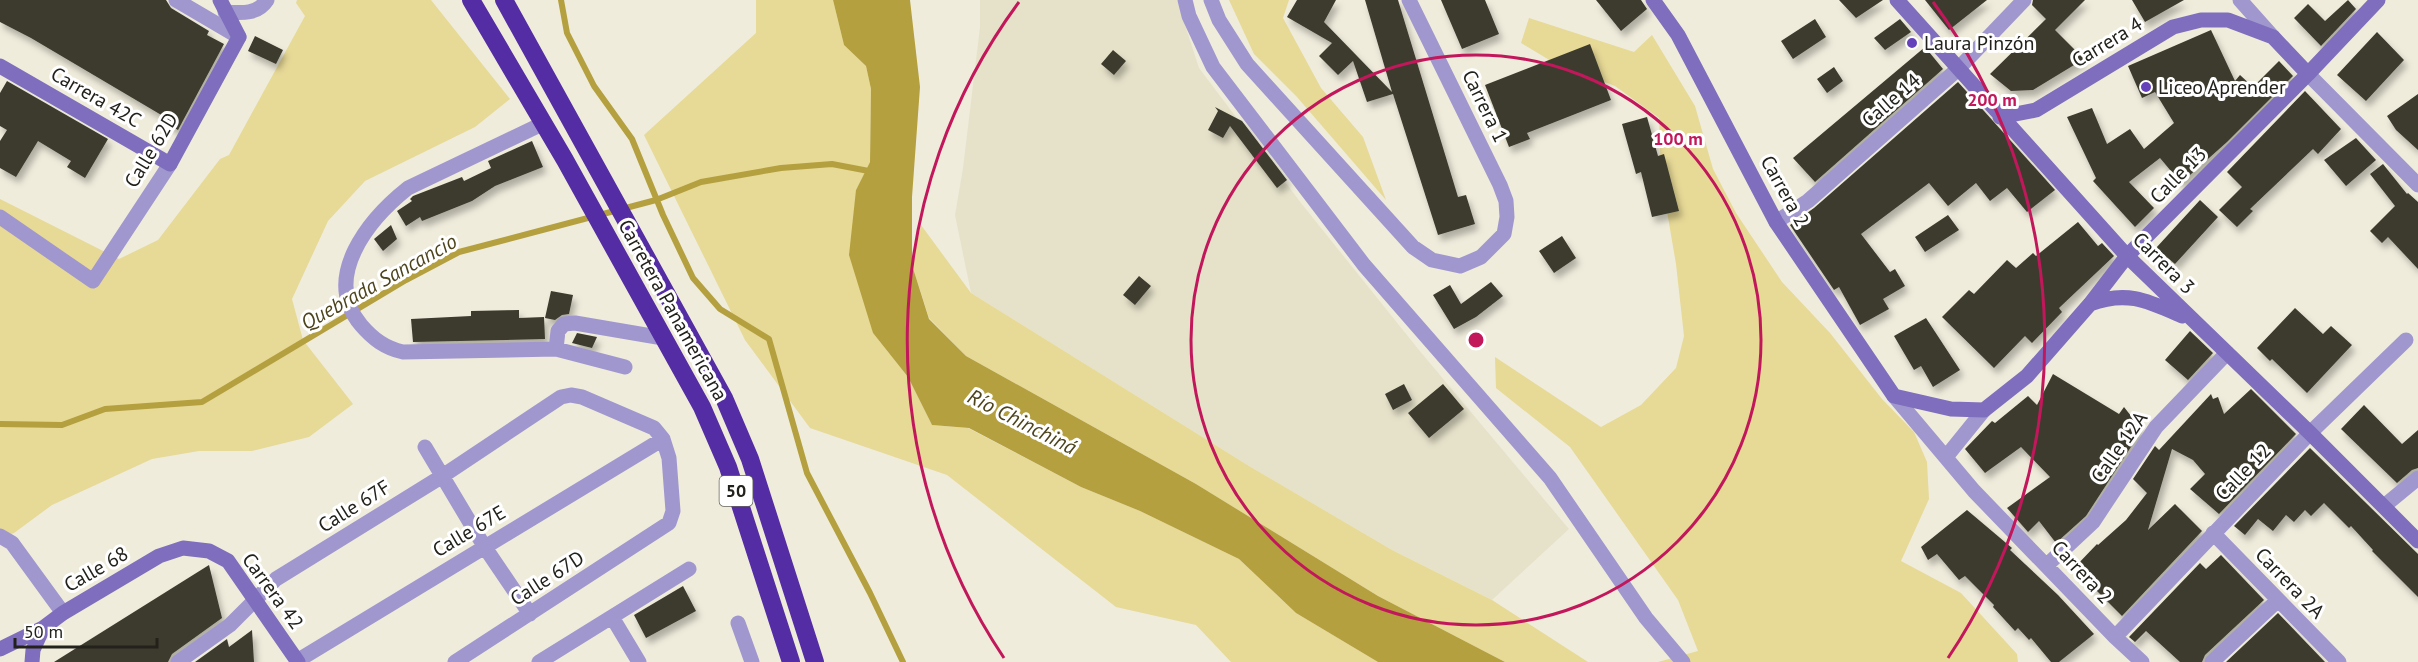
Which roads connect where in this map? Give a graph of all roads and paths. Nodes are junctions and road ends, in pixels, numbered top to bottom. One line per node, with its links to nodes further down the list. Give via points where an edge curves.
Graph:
1 (176, 0): 14 (street)
2 (267, 0): 13 (street, via 262,8 247,13)
3 (471, 0): 20 (highway, Carretera Panamericana / 50)
4 (504, 0): 68 (highway, Carretera Panamericana / 50, via 724,398 750,459)
5 (1185, 0): 69 (street, via 1213,67 1364,265 1550,478 1646,618)
6 (1211, 0): 7 (street, Carrera 1, via 1247,64 1413,247 1432,260 1460,266 1480,257 1504,234 1506,201)
7 (1409, 0)
8 (1653, 0): 24 (main road, Carrera 2, via 1678,35)
9 (1897, 0): 17 (main road, Carrera 3)
10 (2024, 0): 17 (street, Calle 14)
11 (2240, 0): 15 (street, Carrera 4)
12 (2378, 0): 18 (main road, Calle 13)
13 (222, 6): 14 (main road)
14 (238, 37): 21 (main road, Calle 62D)
15 (2273, 37): 18 (main road, Carrera 4); 19 (main road, Carrera 4, via 2228,20 2201,20 2173,27 2036,110)
16 (0, 66): 21 (main road, Carrera 42C)
17 (1958, 69): 19 (main road, Carrera 3); 24 (street, Calle 14, via 1808,201)
18 (2308, 74): 22 (street, Carrera 4); 25 (main road, Calle 13)
19 (2000, 117): 25 (main road, Carrera 3)
20 (542, 124): 28 (highway, Carretera Panamericana / 50, via 566,160); 30 (street, via 408,188 392,200 357,244 345,285 357,320 390,349)
21 (170, 164): 23 (street, Calle 62D, via 93,281)
22 (2418, 185)
23 (0, 218)
24 (1776, 222): 33 (main road, Carrera 2)
25 (2127, 256): 26 (main road, Calle 13); 27 (main road, Carrera 3)
26 (2090, 304): 27 (main road, via 2130,297); 34 (main road, Calle 13, via 2027,376)
27 (2191, 320): 31 (main road, Carrera 3)
28 (661, 333): 30 (street, via 564,324 558,331); 67 (highway, Carretera Panamericana / 50, via 702,407 728,467)
29 (2406, 340): 35 (street, Calle 12)
30 (556, 349): 32 (street)
31 (2227, 353): 35 (main road, Carrera 3); 47 (street, Calle 12A, via 2156,427 2093,522)
32 (625, 367)
33 (1894, 396): 34 (main road, via 1951,409); 38 (street, Carrera 2)
34 (1984, 410): 38 (street)
35 (2310, 433): 41 (main road, Carrera 3); 42 (street, Calle 12)
36 (663, 439): 39 (street, Calle 67F, via 654,428 571,395 561,397); 45 (street, Calle 67E); 52 (street, Calle 67D, via 669,458 673,511 669,523)
37 (425, 447): 39 (street)
38 (1946, 457): 47 (street, Carrera 2)
39 (441, 477): 45 (street); 49 (street, Calle 67F, via 276,579)
40 (2418, 478): 41 (street)
41 (2384, 506): 44 (main road, Carrera 3)
42 (2212, 533): 50 (street, Carrera 2A); 56 (street, Calle 12)
43 (0, 536): 51 (street, via 12,543)
44 (2418, 541)
45 (484, 546): 52 (street); 59 (street, Calle 67E)
46 (209, 550): 49 (main road, Carrera 42, via 228,561); 51 (main road, Calle 68, via 183,548 159,556)
47 (2047, 565): 56 (street, Carrera 2)
48 (689, 569): 53 (street)
49 (256, 600): 59 (main road, Carrera 42); 62 (street, Calle 67F, via 230,625)
50 (2277, 601): 60 (street, Carrera 2A); 70 (street)
51 (63, 613): 55 (main road, Calle 68)
52 (530, 614): 63 (street, Calle 67D)
53 (612, 617): 64 (street); 65 (street)
54 (738, 623): 66 (street)
55 (43, 628): 57 (main road, Calle 68); 61 (main road)
56 (2115, 637): 58 (street, Carrera 2)
57 (0, 649)
58 (2133, 659)
59 (298, 661)
60 (2335, 661)
61 (32, 662)
62 (178, 662)
63 (455, 662)
64 (539, 662)
65 (639, 662)
66 (752, 662)
67 (791, 662)
68 (815, 662)
69 (1683, 662)
70 (2212, 662)

